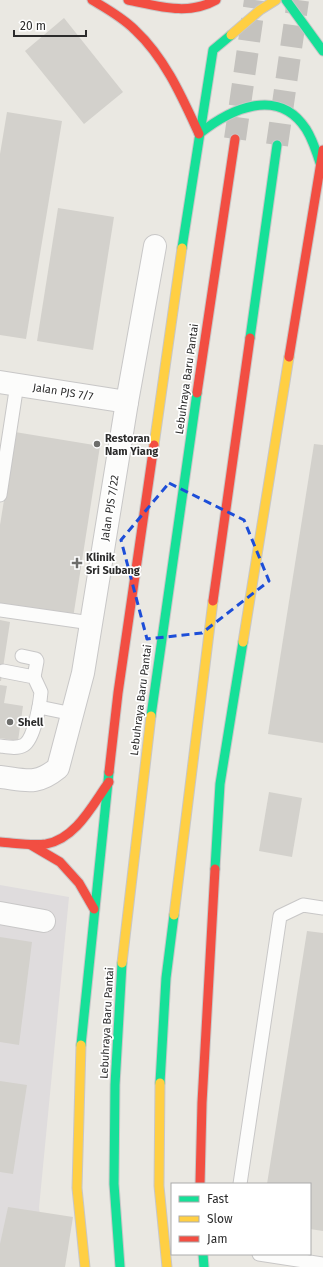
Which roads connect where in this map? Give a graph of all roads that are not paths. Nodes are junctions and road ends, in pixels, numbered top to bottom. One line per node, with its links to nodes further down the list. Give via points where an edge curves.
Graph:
1 (92, 0): 8 (main road, via 121,18 145,41 167,70)
2 (128, 0): 6 (main road)
3 (216, 0): 6 (main road, via 209,5 188,10)
4 (276, 0): 8 (main road, via 260,10 213,50)
5 (286, 0): 7 (main road)
6 (143, 1)
7 (323, 51)
8 (199, 134): 12 (main road, via 230,112 250,105 272,106 287,110 299,119 311,137); 26 (main road, via 118,693)
9 (235, 139): 39 (main road, Lebuhraya Baru Pantai, via 156,670 121,974 115,1085 114,1184)
10 (277, 145): 40 (main road, via 202,675 166,978 160,1087 159,1186)
11 (323, 150): 12 (main road)
12 (322, 165): 33 (main road, via 220,784 202,1103)
13 (155, 246): 15 (street, Jalan PJS 7/22)
14 (9, 383): 15 (street, Jalan PJS 7/7); 16 (lane)
15 (127, 402): 18 (street, Jalan PJS 7/22)
16 (0, 495)
17 (0, 610): 18 (lane)
18 (91, 623): 23 (street, Jalan PJS 7/22)
19 (22, 656): 21 (lane, via 36,659)
20 (3, 671): 21 (lane)
21 (34, 677): 22 (lane, via 41,692)
22 (39, 708): 23 (lane); 24 (lane, via 30,738 25,744 15,748)
23 (73, 714): 25 (street, Jalan PJS 7/22, via 58,768 48,776 35,781)
24 (0, 746)
25 (0, 777)
26 (109, 782): 28 (main road, via 80,822 58,841); 30 (main road)
27 (0, 842): 28 (main road)
28 (31, 845): 30 (main road, via 60,862 79,882)
29 (323, 908): 34 (lane, via 303,905 280,916)
30 (94, 909): 38 (main road, via 80,1071 77,1188)
31 (0, 913): 32 (street)
32 (44, 921)
33 (200, 1183)
34 (240, 1183)
35 (203, 1255): 41 (main road)
36 (265, 1255): 37 (lane)
37 (323, 1264)
38 (85, 1267)
39 (120, 1267)
40 (167, 1267)
41 (204, 1267)

